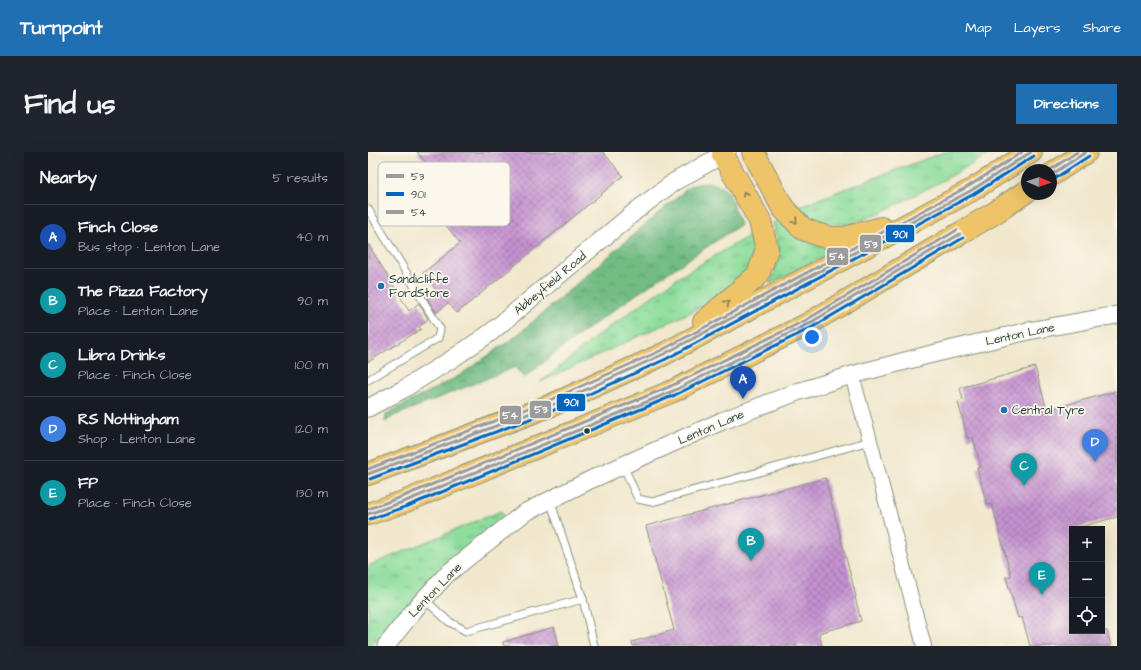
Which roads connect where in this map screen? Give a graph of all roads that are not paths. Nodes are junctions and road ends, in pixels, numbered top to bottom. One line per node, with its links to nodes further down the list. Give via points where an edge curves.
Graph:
1 (754, 152): 7 (highway, one-way to 7, via 783,208 803,229 831,238 844,238 874,230)
2 (1031, 152): 7 (highway)
3 (1086, 152): 5 (highway)
4 (723, 153): 12 (highway, one-way to 4, via 758,276 767,248 760,221); 15 (street, Abbeyfield Road, via 674,182 636,210 490,333 402,390)
5 (1057, 171)
6 (1021, 195): 20 (highway, via 808,324 680,388)
7 (953, 200): 12 (highway)
8 (368, 209): 9 (lane)
9 (378, 226)
10 (378, 226): 14 (lane, via 440,329 438,338)
11 (1117, 314): 13 (street, Lenton Lane, via 928,355)
12 (664, 354): 18 (highway, via 552,405)
13 (852, 375): 16 (street); 17 (street, Lenton Lane, via 797,392 722,421)
14 (368, 380)
15 (368, 408)
16 (870, 441): 17 (lane, via 652,502 638,499); 27 (street)
17 (623, 465): 19 (street, Lenton Lane)
18 (368, 474)
19 (550, 500): 23 (lane); 24 (street, Lenton Lane, via 512,522 447,574)
20 (406, 501): 21 (highway); 22 (highway)
21 (368, 514)
22 (368, 518)
23 (583, 598): 24 (lane, via 466,632 448,621); 26 (lane)
24 (424, 599): 25 (street, Lenton Lane)
25 (386, 646)
26 (594, 646)
27 (924, 646)

